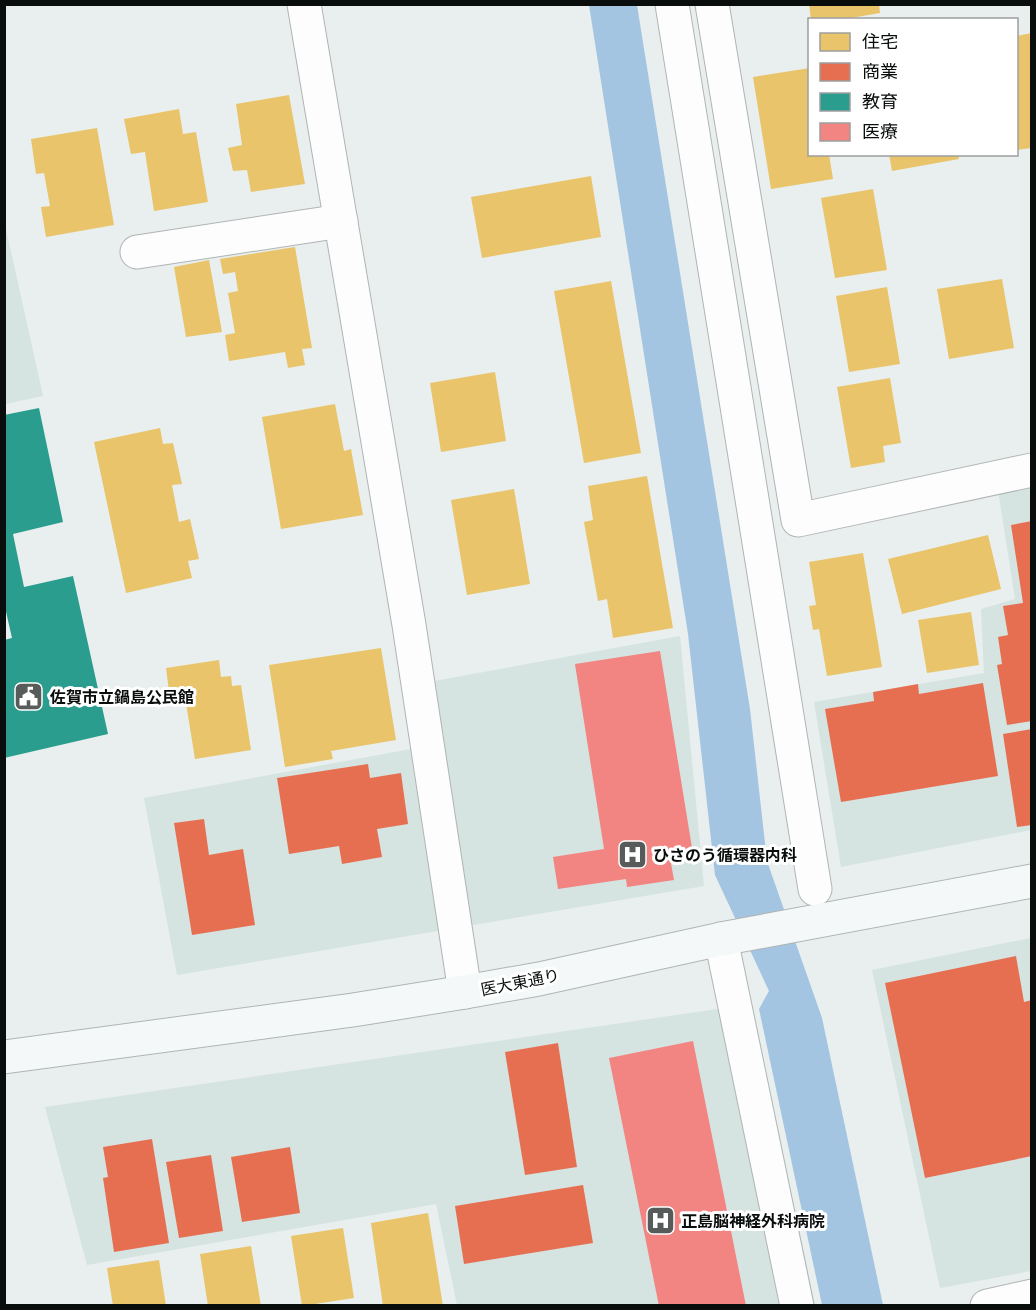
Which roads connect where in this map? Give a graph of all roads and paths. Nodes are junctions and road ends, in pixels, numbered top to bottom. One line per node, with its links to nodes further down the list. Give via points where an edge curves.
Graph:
1 (304, 4): 4 (street)
2 (672, 4): 8 (street)
3 (712, 4): 6 (street, via 798,520)
4 (341, 221): 5 (street); 10 (street)
5 (137, 252)
6 (1032, 470)
7 (1032, 881): 9 (street, 医大東通り)
8 (815, 889)
9 (726, 938): 10 (street, 医大東通り); 13 (street)
10 (465, 992): 11 (street, 医大東通り)
11 (4, 1057)
12 (1032, 1296): 14 (street)
13 (797, 1305)
14 (987, 1305)

